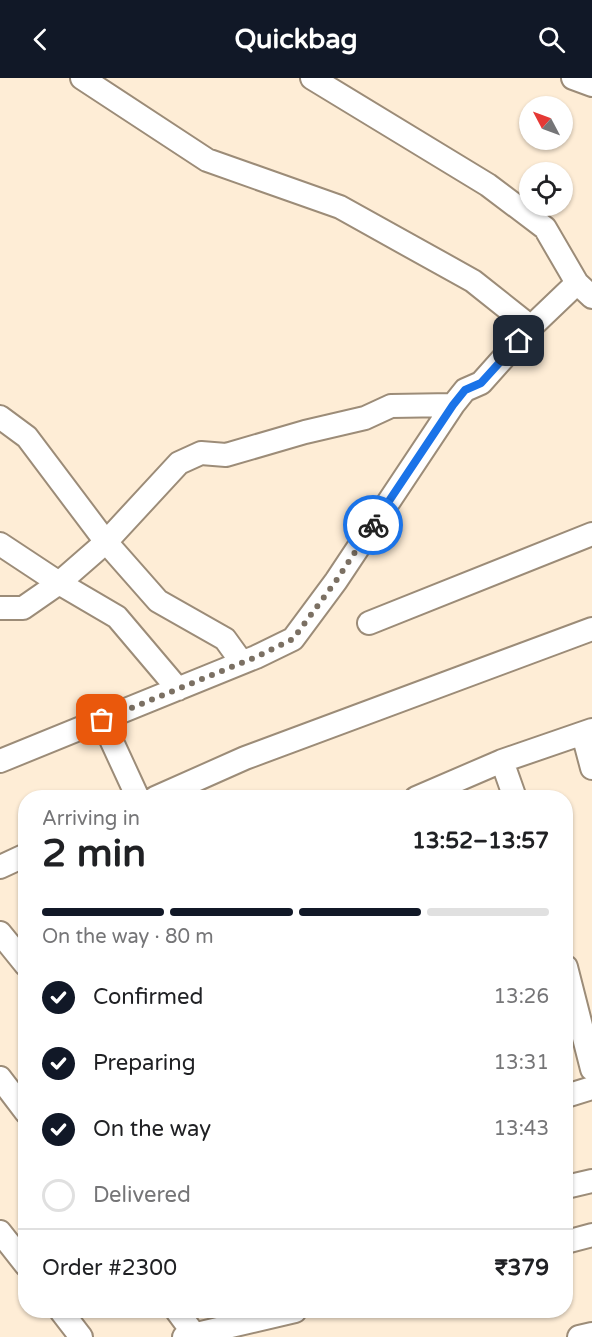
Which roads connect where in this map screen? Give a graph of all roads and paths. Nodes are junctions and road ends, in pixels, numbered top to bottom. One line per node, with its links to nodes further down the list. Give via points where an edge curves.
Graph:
1 (82, 78): 6 (street, via 207,160 340,207 472,281)
2 (312, 78): 5 (street, via 488,186 545,228)
3 (573, 78): 4 (street)
4 (592, 85)
5 (584, 290): 6 (street)
6 (531, 327): 7 (street, via 481,383 465,390)
7 (453, 405): 10 (street, via 391,406 365,418 226,455 201,453 179,463); 17 (street, via 293,639)
8 (0, 417): 10 (street, via 27,437)
9 (592, 534): 14 (street)
10 (106, 542): 12 (street); 16 (street, via 158,601 225,639)
11 (0, 544): 12 (street)
12 (59, 583): 13 (street, via 23,608); 17 (street, via 117,617)
13 (0, 608)
14 (369, 623)
15 (592, 629): 24 (street, via 245,758)
16 (238, 657)
17 (178, 688): 18 (street)
18 (102, 720): 20 (street); 23 (street)
19 (587, 732): 21 (street); 22 (street)
20 (0, 761)
21 (502, 761): 25 (street); 26 (street)
22 (592, 768)
23 (134, 790)
24 (173, 790)
25 (438, 790)
26 (512, 790)
27 (18, 859): 28 (street)
28 (0, 867)
29 (0, 933): 30 (street)
30 (18, 955)
31 (573, 994): 32 (street)
32 (592, 1069)
33 (0, 1078): 36 (street)
34 (592, 1088): 35 (street)
35 (573, 1094)
36 (18, 1102)
37 (592, 1181): 38 (street)
38 (573, 1185)
39 (0, 1232): 42 (street)
40 (592, 1235): 41 (street)
41 (573, 1240)
42 (18, 1255)
43 (66, 1318): 48 (street)
44 (180, 1318): 47 (street)
45 (263, 1318): 47 (street)
46 (592, 1334): 49 (street)
47 (189, 1335)
48 (81, 1337)
49 (579, 1337)

